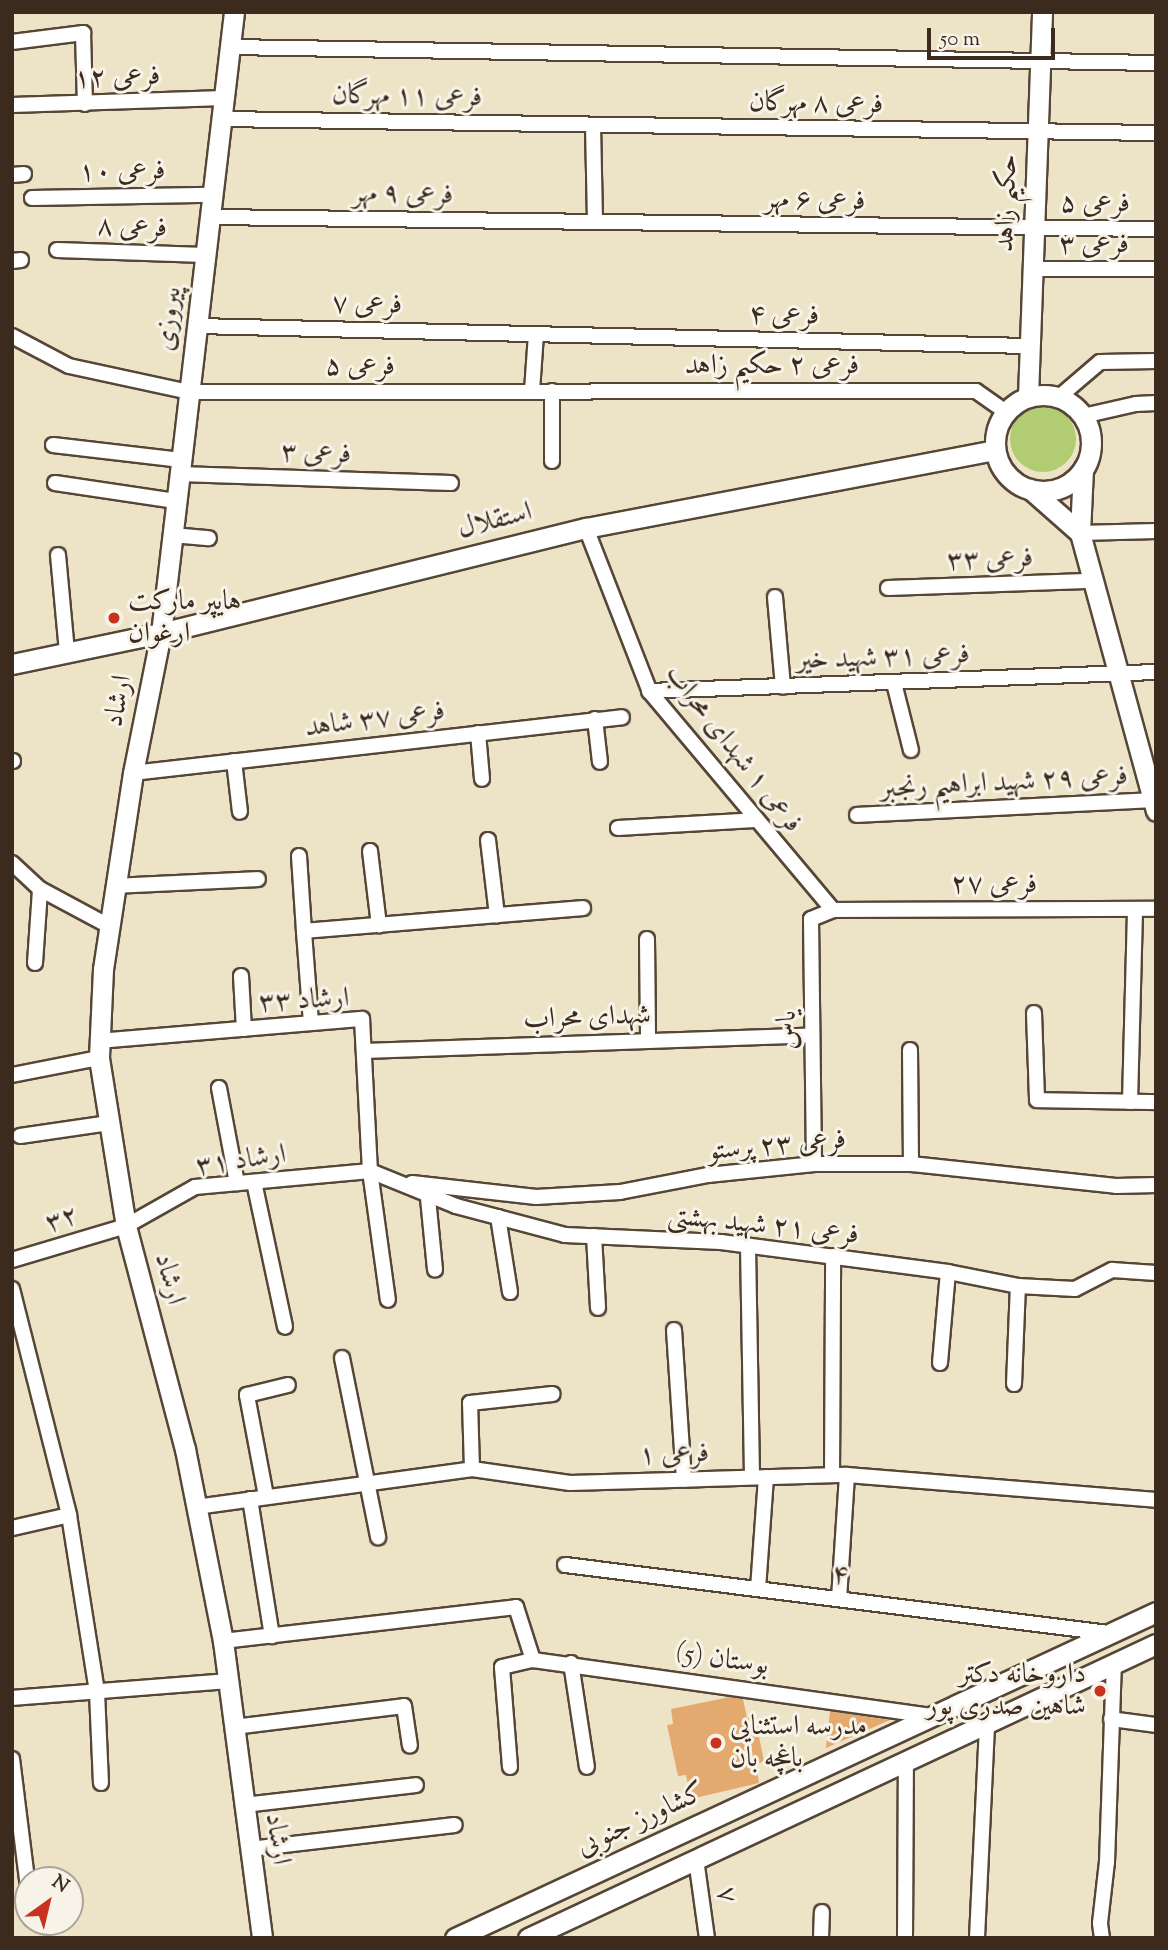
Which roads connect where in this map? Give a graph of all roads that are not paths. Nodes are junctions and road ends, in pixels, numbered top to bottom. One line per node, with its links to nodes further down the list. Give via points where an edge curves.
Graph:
1 (234, 12): 4 (street, پیروزی)
2 (1042, 12): 5 (street, حکیم زاهد)
3 (12, 42): 8 (street, via 83,33)
4 (230, 47): 5 (street); 7 (street, پیروزی)
5 (1041, 61): 6 (street); 12 (street, حکیم زاهد)
6 (1156, 63)
7 (224, 98): 8 (street, فرعی ۱۲); 10 (street, پیروزی)
8 (85, 104): 9 (street, فرعی ۱۲)
9 (12, 105)
10 (221, 119): 11 (street, فرعی ۱۱ مهرگان); 14 (street, پیروزی)
11 (593, 125): 12 (street, فرعی ۸ مهرگان); 17 (street)
12 (1038, 131): 13 (street, فرعی ۸ مهرگان); 18 (street, حکیم زاهد)
13 (1156, 133)
14 (212, 195): 15 (street, فرعی ۱۰); 16 (street, پیروزی)
15 (32, 198)
16 (210, 217): 17 (street, فرعی ۹ مهر); 21 (street, پیروزی)
17 (595, 222): 18 (street, فرعی ۶ مهر)
18 (1035, 229): 19 (street, فرعی ۵); 22 (street, حکیم زاهد)
19 (1156, 229)
20 (57, 250): 21 (street, فرعی ۸)
21 (205, 255): 24 (street, پیروزی)
22 (1033, 269): 23 (street, فرعی ۳); 27 (street, حکیم زاهد)
23 (1156, 269)
24 (197, 326): 25 (street, فرعی ۷); 29 (street, پیروزی)
25 (536, 334): 27 (street, فرعی ۴); 30 (street)
26 (12, 335): 29 (street, فرعی ۵, via 69,366)
27 (1030, 346): 32 (street, حکیم زاهد)
28 (1156, 361): 33 (street, via 1100,362)
29 (189, 391): 30 (street, فرعی ۵); 40 (street, پیروزی)
30 (532, 391): 31 (street, فرعی ۲ حکیم زاهد)
31 (552, 391): 35 (street, فرعی ۲ حکیم زاهد, via 976,391); 39 (street)
32 (1028, 396): 33 (street); 35 (street)
33 (1059, 397): 36 (street)
34 (1156, 403): 36 (street)
35 (1006, 412): 38 (street, via 999,423)
36 (1083, 416): 41 (street, via 1091,443)
37 (53, 444): 40 (street, فرعی ۳)
38 (995, 450): 44 (street, via 1007,474); 46 (street, استقلال)
39 (552, 461)
40 (180, 467): 43 (street, فرعی ۳); 45 (street, پیروزی)
41 (1083, 469): 44 (street, via 1066,485); 48 (street)
42 (55, 483): 45 (street)
43 (451, 483)
44 (1030, 489): 48 (street)
45 (176, 501): 49 (street, پیروزی)
46 (586, 528): 55 (street, استقلال); 62 (street, فرعی ۱ شهدای محراب)
47 (1156, 531): 48 (street)
48 (1080, 533): 52 (street)
49 (172, 535): 50 (street); 55 (street, پیروزی)
50 (209, 538)
51 (58, 555): 56 (street)
52 (1093, 581): 53 (street, فرعی ۳۳); 59 (street)
53 (888, 588)
54 (775, 597): 61 (street)
55 (161, 633): 56 (street, استقلال); 69 (street, ارشاد)
56 (66, 652): 57 (street, استقلال)
57 (12, 664)
58 (1156, 672): 59 (street, فرعی ۳۱ شهید خیر)
59 (1118, 673): 60 (street, فرعی ۳۱ شهید خیر); 71 (street)
60 (894, 683): 61 (street, فرعی ۳۱ شهید خیر); 66 (street)
61 (783, 687): 62 (street, فرعی ۳۱ شهید خیر)
62 (649, 691): 74 (street, فرعی ۱ شهدای محراب)
63 (622, 716): 64 (street, فرعی ۳۷ شاهد)
64 (595, 719): 65 (street, فرعی ۳۷ شاهد); 68 (street)
65 (478, 733): 67 (street, فرعی ۳۷ شاهد); 70 (street)
66 (911, 750)
67 (234, 761): 69 (street, فرعی ۳۷ شاهد); 72 (street)
68 (600, 762)
69 (133, 773): 81 (street, ارشاد)
70 (482, 779)
71 (1154, 806): 73 (street, فرعی ۲۹ شهید ابراهیم رنجبر)
72 (240, 812)
73 (857, 815)
74 (755, 820): 75 (street); 86 (street, فرعی ۱ شهدای محراب)
75 (618, 828)
76 (488, 840): 87 (street)
77 (370, 851): 88 (street)
78 (299, 856): 90 (street)
79 (12, 863): 82 (street)
80 (258, 879): 81 (street)
81 (116, 886): 89 (street, ارشاد)
82 (40, 889): 89 (street); 92 (street)
83 (583, 908): 87 (street)
84 (1135, 909): 85 (street, فرعی ۲۷); 86 (street, فرعی ۲۷); 105 (street)
85 (1156, 909)
86 (833, 910): 97 (street, یاس, via 811,919)
87 (497, 915): 88 (street)
88 (379, 925): 90 (street)
89 (109, 926): 99 (street, ارشاد)
90 (304, 931): 95 (street)
91 (647, 939): 98 (street)
92 (35, 963)
93 (241, 976): 96 (street)
94 (1034, 1013): 105 (street, via 1037,1100)
95 (311, 1023): 96 (street, ارشاد ۳۳); 101 (street, ارشاد ۳۳, via 362,1019)
96 (244, 1029): 99 (street, ارشاد ۳۳)
97 (812, 1035): 98 (street, شهدای محراب); 108 (street, یاس)
98 (648, 1041): 101 (street, شهدای محراب)
99 (99, 1049): 102 (street, ارشاد ۳۳); 106 (street, ارشاد)
100 (910, 1050): 109 (street)
101 (364, 1051): 110 (street, ارشاد ۳۳)
102 (12, 1075)
103 (219, 1088): 112 (street)
104 (1156, 1101): 105 (street)
105 (1130, 1102)
106 (109, 1122): 107 (street); 116 (street, ارشاد)
107 (20, 1136)
108 (814, 1164): 109 (street, فرعی ۲۳ پرستو); 114 (street, فرعی ۲۳ پرستو, via 708,1175 620,1192 536,1197)
109 (911, 1164): 113 (street, فرعی ۲۳ پرستو, via 1116,1186)
110 (370, 1171): 111 (street, ارشاد ۳۱); 114 (street, فرعی ۲۱ شهید بهشتی); 127 (street, ارشاد ۳۳)
111 (254, 1182): 112 (street, ارشاد ۳۱); 129 (street)
112 (237, 1183): 116 (street, ارشاد ۳۱, via 195,1187)
113 (1156, 1185)
114 (427, 1188): 115 (street, فرعی ۲۱ شهید بهشتی, via 456,1206); 121 (street)
115 (498, 1217): 117 (street, فرعی ۲۱ شهید بهشتی, via 565,1235); 126 (street)
116 (126, 1226): 120 (street, ۳۲); 145 (street, ارشاد)
117 (594, 1236): 118 (street, فرعی ۲۱ شهید بهشتی); 128 (street)
118 (748, 1246): 119 (street, فرعی ۲۱ شهید بهشتی); 139 (street)
119 (833, 1256): 122 (street, فرعی ۲۱ شهید بهشتی); 137 (street)
120 (12, 1261)
121 (435, 1270)
122 (948, 1272): 124 (street, فرعی ۲۱ شهید بهشتی); 132 (street)
123 (1156, 1273): 124 (street, فرعی ۲۱ شهید بهشتی, via 1112,1270 1075,1289)
124 (1018, 1286): 133 (street)
125 (12, 1289): 146 (street)
126 (510, 1292)
127 (388, 1300)
128 (598, 1308)
129 (285, 1327)
130 (674, 1330): 140 (street)
131 (342, 1358): 141 (street)
132 (940, 1363)
133 (1014, 1384)
134 (288, 1385): 142 (street, via 247,1395)
135 (553, 1394): 136 (street, via 470,1404)
136 (472, 1469): 140 (street, فرعی ۱, via 570,1483); 141 (street, فرعی ۱)
137 (832, 1475): 138 (street, فرعی ۱); 139 (street, فرعی ۱)
138 (848, 1475): 144 (street, فرعی ۱); 151 (street)
139 (759, 1477): 140 (street, فرعی ۱); 150 (street)
140 (684, 1480)
141 (368, 1482): 142 (street, فرعی ۱); 148 (street)
142 (266, 1496): 143 (street, فرعی ۱)
143 (250, 1499): 145 (street, فرعی ۱); 154 (street)
144 (1156, 1500)
145 (196, 1507): 155 (street, ارشاد)
146 (69, 1515): 147 (street); 161 (street)
147 (12, 1528)
148 (378, 1537)
149 (565, 1565): 150 (street, ۴)
150 (758, 1589): 151 (street, ۴)
151 (839, 1599): 153 (street, ۴)
152 (1156, 1612): 153 (street, کشاورز جنوبی)
153 (1109, 1633): 163 (street, کشاورز جنوبی)
154 (272, 1636): 155 (street); 157 (street, via 516,1606)
155 (223, 1641): 160 (street, ارشاد)
156 (1156, 1644): 159 (street, کشاورز جنوبی)
157 (533, 1660): 158 (street, بوستان (5)); 172 (street, بوستان (5), via 502,1667)
158 (572, 1663): 163 (street, بوستان (5)); 171 (street)
159 (1114, 1664): 164 (street); 165 (street, کشاورز جنوبی)
160 (228, 1681): 161 (street); 167 (street, ارشاد)
161 (97, 1692): 162 (street); 173 (street)
162 (12, 1698)
163 (935, 1716): 174 (street, کشاورز جنوبی)
164 (1111, 1719): 166 (street); 190 (street)
165 (987, 1723): 170 (street, کشاورز جنوبی); 189 (street)
166 (1156, 1725)
167 (234, 1727): 168 (street, via 404,1706); 176 (street, ارشاد)
168 (410, 1746)
169 (12, 1759): 181 (street)
170 (906, 1761): 177 (street, کشاورز جنوبی); 188 (street)
171 (587, 1766)
172 (510, 1767)
173 (100, 1783)
174 (785, 1784): 177 (street); 184 (street, کشاورز جنوبی)
175 (416, 1785): 176 (street)
176 (244, 1805): 179 (street, ارشاد)
177 (800, 1810): 180 (street, کشاورز جنوبی)
178 (455, 1825): 179 (street)
179 (250, 1849): 183 (street, ارشاد)
180 (696, 1859): 185 (street, کشاورز جنوبی); 186 (street, ۷)
181 (25, 1866)
182 (822, 1912): 187 (street)
183 (262, 1938)
184 (455, 1938)
185 (528, 1938)
186 (708, 1938)
187 (821, 1938)
188 (905, 1938)
189 (977, 1938)
190 (1102, 1938)

